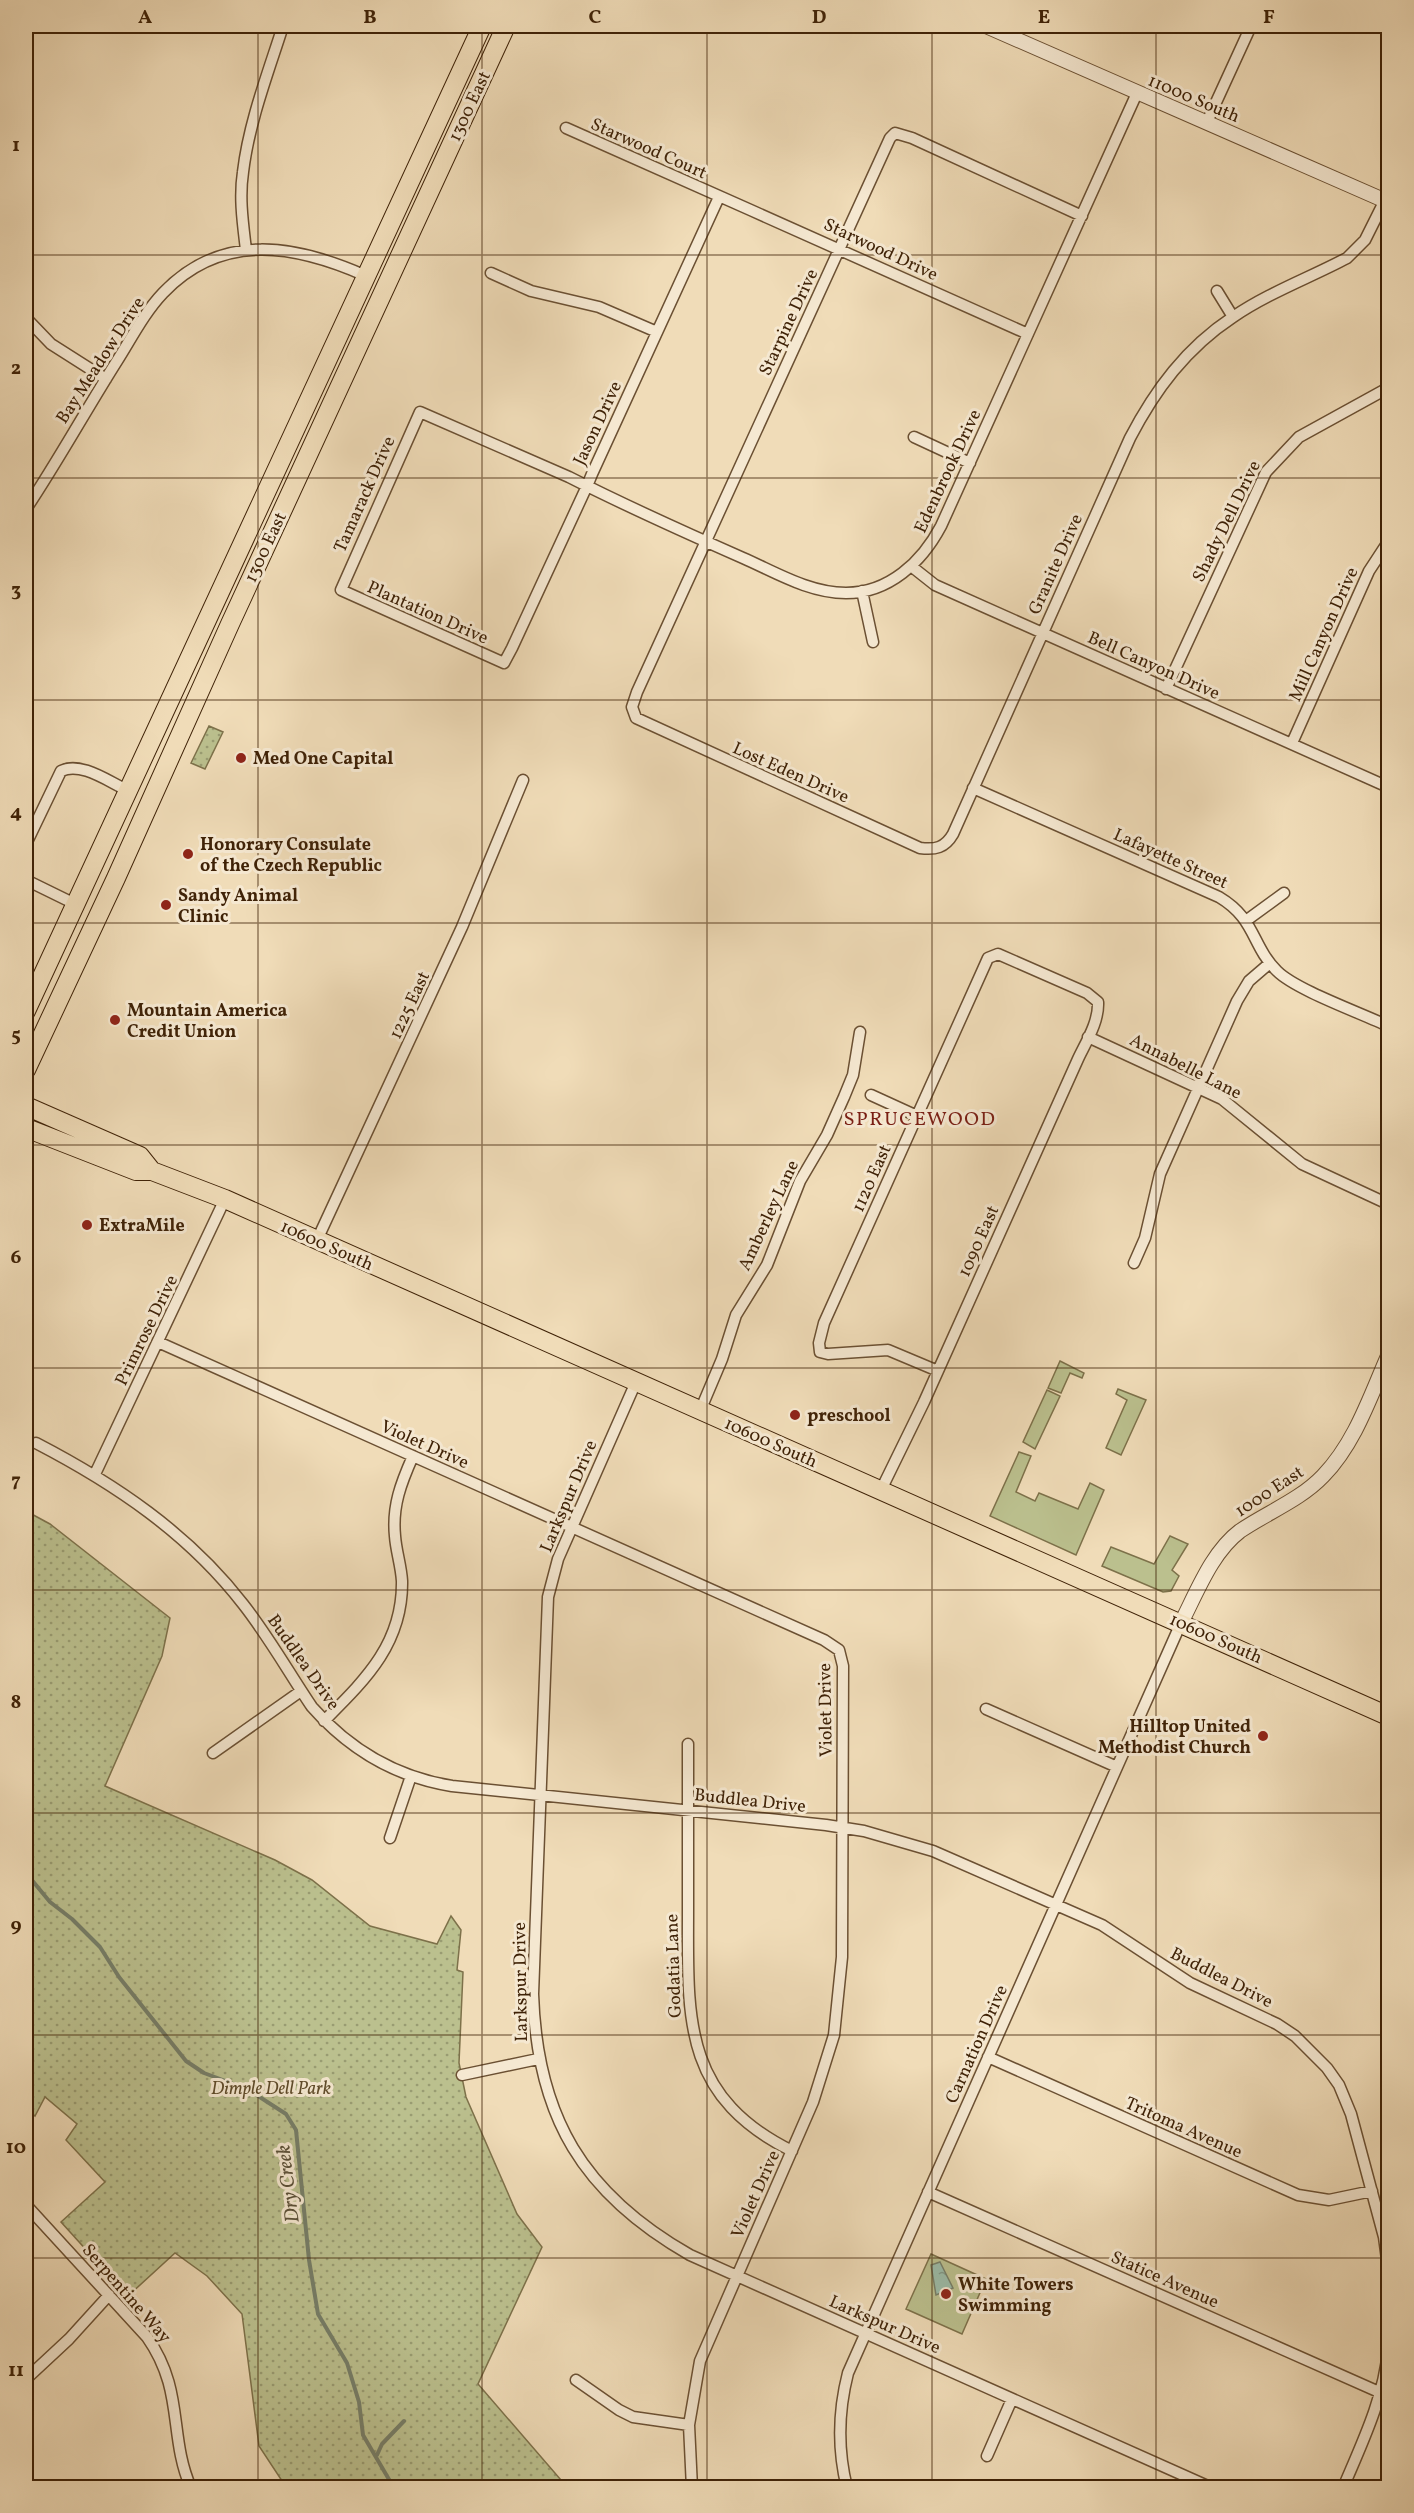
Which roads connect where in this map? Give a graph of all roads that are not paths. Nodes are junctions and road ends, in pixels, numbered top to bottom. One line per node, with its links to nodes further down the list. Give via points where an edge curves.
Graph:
1 (283, 26): 13 (street, via 249,136 242,174)
2 (482, 26): 15 (main road, 1300 East)
3 (506, 26): 23 (main road, 1300 East)
4 (986, 26): 6 (street, 11000 South)
5 (1251, 26): 7 (street)
6 (1137, 93): 7 (street, 11000 South); 11 (street, Edenbrook Drive)
7 (1208, 122): 10 (street, 11000 South)
8 (566, 129): 9 (street, Starwood Court)
9 (719, 197): 12 (street, Starwood Drive); 19 (street, Jason Drive)
10 (1387, 201): 17 (street, Granite Drive, via 1365,240 1347,258)
11 (1082, 216): 12 (street, Starpine Drive, via 895,133); 20 (street, Edenbrook Drive)
12 (839, 248): 20 (street, Starwood Drive); 29 (street, Starpine Drive)
13 (246, 250): 15 (street, Bay Meadow Drive, via 268,248 313,255); 21 (street, Bay Meadow Drive, via 208,262 176,281 145,316)
14 (491, 273): 19 (street, via 548,296 599,307)
15 (366, 276): 23 (main road, via 373,292 345,359); 43 (main road, 1300 East)
16 (1217, 291): 17 (street)
17 (1233, 317): 34 (street, Granite Drive, via 1184,358 1145,409)
18 (26, 318): 21 (street, via 51,344)
19 (657, 332): 27 (street, Jason Drive)
20 (1028, 334): 26 (street, Edenbrook Drive)
21 (106, 379): 28 (street, Bay Meadow Drive)
22 (1389, 388): 37 (street, Shady Dell Drive, via 1299,437 1266,472)
23 (338, 391): 56 (main road, 1300 East)
24 (420, 412): 27 (street, Edenbrook Drive); 32 (street, Tamarack Drive)
25 (914, 437): 26 (street)
26 (970, 463): 31 (street, Edenbrook Drive, via 933,541)
27 (587, 486): 29 (street, Edenbrook Drive); 36 (street, Jason Drive)
28 (26, 509)
29 (705, 542): 33 (street, Edenbrook Drive, via 816,589); 38 (street, Starpine Drive, via 637,692)
30 (1389, 542): 39 (street, Mill Canyon Drive, via 1369,571)
31 (911, 566): 33 (street, Edenbrook Drive, via 880,586); 34 (street, Bell Canyon Drive, via 934,585)
32 (341, 590): 36 (street, Plantation Drive)
33 (862, 591): 35 (street)
34 (1042, 633): 37 (street, Bell Canyon Drive); 42 (street, Granite Drive)
35 (873, 642)
36 (504, 663)
37 (1166, 688): 39 (street, Bell Canyon Drive)
38 (632, 714): 45 (street, Lost Eden Drive, via 645,724 920,848)
39 (1292, 743): 41 (street, Bell Canyon Drive)
40 (523, 780): 65 (street, 1225 East, via 462,927)
41 (1389, 787)
42 (973, 788): 45 (street, Granite Drive, via 950,840); 49 (street, Lafayette Street, via 1219,897)
43 (127, 790): 44 (street, via 81,769 61,771); 48 (main road, 1300 East)
44 (26, 844)
45 (940, 847)
46 (26, 880): 48 (street)
47 (1284, 893): 49 (street)
48 (75, 904): 52 (main road, 1300 East)
49 (1247, 920): 51 (street, Lafayette Street)
50 (992, 955): 55 (street, 1090 East, via 1010,958 1087,993 1098,1002); 60 (street, 1120 East)
51 (1270, 963): 53 (street, Lafayette Street, via 1290,981); 57 (street, via 1242,990)
52 (26, 1011)
53 (1388, 1025)
54 (860, 1032): 71 (street, Amberley Lane, via 853,1075 844,1097 800,1181 767,1265 736,1315)
55 (1088, 1037): 57 (street, Annabelle Lane); 69 (street, 1090 East)
56 (26, 1070)
57 (1198, 1087): 64 (street, Annabelle Lane, via 1243,1113 1302,1164); 66 (street, via 1160,1174 1145,1238)
58 (871, 1095): 60 (street)
59 (26, 1106): 62 (main road, 10600 South, via 140,1156)
60 (917, 1116): 69 (street, 1120 East, via 819,1342 820,1352 888,1350)
61 (26, 1128): 62 (main road, 10600 South, via 136,1171)
62 (152, 1172): 63 (main road, 10600 South)
63 (225, 1199): 65 (main road, 10600 South); 67 (street, Primrose Drive)
64 (1389, 1204)
65 (317, 1240): 70 (main road, 10600 South)
66 (1134, 1263)
67 (158, 1342): 73 (street, Violet Drive); 74 (street, Primrose Drive)
68 (1389, 1356): 77 (street, 1000 East, via 1337,1461 1295,1499 1238,1533 1213,1562)
69 (938, 1371): 75 (street, 1090 East)
70 (636, 1382): 71 (main road, 10600 South); 76 (street, Larkspur Drive)
71 (700, 1411): 75 (main road, 10600 South)
72 (36, 1443): 74 (street, Buddlea Drive)
73 (413, 1456): 76 (street, Violet Drive); 81 (street, via 396,1499 395,1536 402,1582 397,1619 370,1674)
74 (95, 1474): 78 (street, Buddlea Drive, via 159,1518 220,1576 266,1634)
75 (881, 1490): 77 (main road, 10600 South)
76 (571, 1527): 86 (street, Larkspur Drive, via 548,1597); 88 (street, Violet Drive, via 839,1650 843,1666)
77 (1181, 1623): 80 (main road, 10600 South); 84 (street, Carnation Drive)
78 (301, 1691): 81 (street, Buddlea Drive); 83 (street)
79 (986, 1709): 84 (street)
80 (1389, 1716)
81 (324, 1721): 85 (street, Buddlea Drive, via 367,1755)
82 (688, 1744): 87 (street, Godatia Lane)
83 (213, 1753)
84 (1117, 1767): 90 (street, Carnation Drive)
85 (411, 1776): 86 (street, Buddlea Drive, via 452,1786); 89 (street)
86 (540, 1795): 87 (street, Buddlea Drive); 92 (street, Larkspur Drive, via 533,1994)
87 (688, 1810): 88 (street, Buddlea Drive); 94 (street, Godatia Lane, via 688,1993 693,2036 725,2099 756,2130)
88 (843, 1827): 90 (street, Buddlea Drive, via 933,1851); 94 (street, Violet Drive, via 839,2005 827,2065)
89 (390, 1838)
90 (1058, 1904): 91 (street, Carnation Drive); 95 (street, Buddlea Drive, via 1102,1925 1190,1983 1277,2024 1311,2050 1339,2085)
91 (988, 2057): 95 (street, Tritoma Avenue, via 1298,2195 1329,2200); 96 (street, Carnation Drive)
92 (538, 2059): 93 (street); 99 (street, Larkspur Drive, via 550,2101 568,2139 590,2175 619,2207 653,2234)
93 (462, 2076)
94 (792, 2151): 99 (street, Violet Drive)
95 (1372, 2191): 98 (street, Buddlea Drive)
96 (928, 2192): 101 (street, Carnation Drive); 105 (street, Statice Avenue)
97 (26, 2205): 100 (street, Serpentine Way)
98 (1389, 2267)
99 (736, 2276): 101 (street, Larkspur Drive); 107 (street, Violet Drive, via 700,2361)
100 (109, 2295): 103 (street); 109 (street, Serpentine Way, via 160,2356 173,2396 183,2463)
101 (865, 2333): 106 (street, Larkspur Drive); 111 (street, Carnation Drive, via 841,2401 840,2448)
102 (1389, 2350): 105 (street)
103 (26, 2379)
104 (576, 2380): 107 (street, via 633,2417)
105 (1384, 2395): 113 (street)
106 (1012, 2399): 108 (street); 112 (street, Larkspur Drive)
107 (689, 2425): 110 (street, Violet Drive)
108 (987, 2456)
109 (191, 2487)
110 (692, 2487)
111 (847, 2487)
112 (1212, 2487)
113 (1343, 2487)

